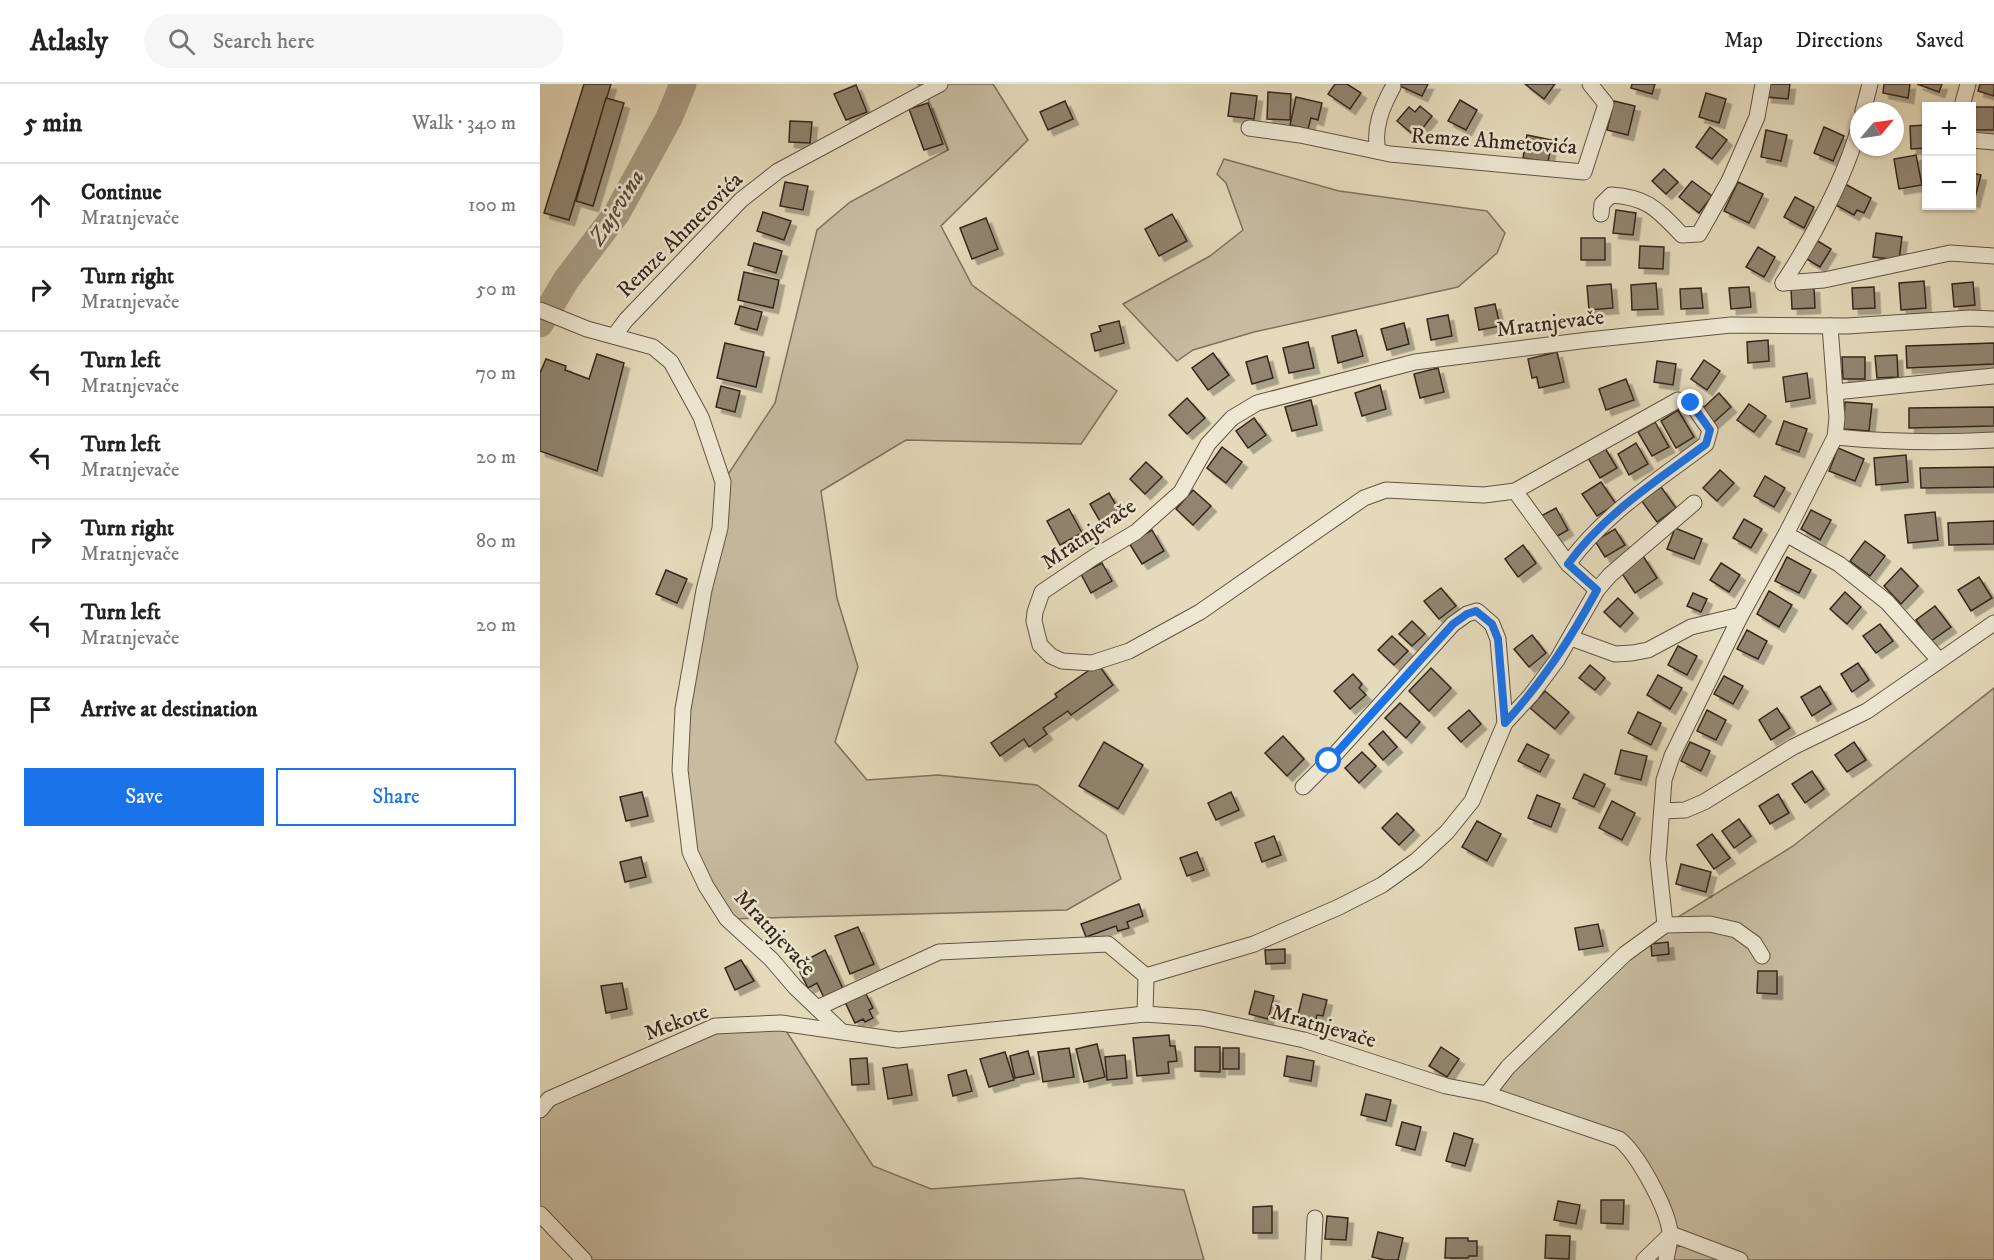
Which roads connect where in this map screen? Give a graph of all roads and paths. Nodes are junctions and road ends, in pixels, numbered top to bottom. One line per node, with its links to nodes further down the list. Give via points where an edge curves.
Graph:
1 (940, 84): 19 (street, Remze Ahmetovića, via 778,171 741,200)
2 (1590, 84): 12 (street, Remze Ahmetovića, via 1606,104 1584,172)
3 (1763, 84): 14 (street, via 1757,117 1729,181 1699,234 1682,235 1652,206 1632,196 1611,195 1602,204)
4 (1870, 84): 7 (street)
5 (1968, 84): 8 (street)
6 (1393, 87): 12 (street, Remze Ahmetovića, via 1378,124)
7 (1865, 102)
8 (1963, 102)
9 (1249, 128): 12 (street, Remze Ahmetovića)
10 (1976, 140): 11 (street)
11 (1994, 142)
12 (1378, 151)
13 (1850, 156): 15 (street, via 1783,283 1824,280 1950,252)
14 (1601, 214)
15 (1994, 256)
16 (540, 310): 19 (street, Mratnjevače)
17 (1994, 319): 18 (street, Mratnjevače)
18 (1830, 326): 21 (street); 24 (street, Mratnjevače, via 1731,325 1416,362 1257,403 1232,418 1209,444 1181,492 1136,532 1042,592 1034,621 1040,645 1062,661 1092,663 1128,651 1200,612 1364,498 1386,490 1484,495)
19 (614, 336): 39 (street, Mratnjevače, via 653,347 671,362 701,417 723,482 720,528 683,709 680,770 690,852 727,919)
20 (1994, 376): 21 (street)
21 (1835, 392): 22 (street)
22 (1835, 437): 23 (street, via 1952,443); 26 (street)
23 (1994, 440)
24 (1515, 491): 27 (street); 27 (street, Mratnjevače, via 1678,400 1691,403 1710,430 1706,444 1620,509 1584,542)
25 (1694, 504): 28 (street)
26 (1786, 534): 29 (street); 32 (street, via 1839,564 1887,602)
27 (1568, 564): 28 (street)
28 (1597, 590): 31 (street)
29 (1741, 615): 31 (street, via 1691,627 1648,650 1632,653 1615,654); 35 (street, via 1672,756 1664,780)
30 (1994, 623): 32 (street)
31 (1571, 638): 33 (street, via 1531,695)
32 (1939, 660): 35 (street, via 1867,711 1793,747 1704,802 1685,810)
33 (1505, 723): 34 (street, via 1498,639 1492,624 1476,611 1453,624); 38 (street, via 1472,801 1447,832 1382,885 1254,944)
34 (1303, 787)
35 (1662, 811): 36 (street, via 1658,859)
36 (1665, 925): 37 (street, via 1710,924 1737,930 1754,943); 42 (street, via 1625,954 1509,1067)
37 (1762, 956)
38 (1146, 976): 39 (street, Mratnjevače, via 1108,944 939,951); 40 (street)
39 (817, 1008): 41 (street, Mratnjevače)
40 (1145, 1014): 41 (street, Mratnjevače, via 898,1040); 42 (street, Mratnjevače, via 1202,1018 1304,1040 1446,1086)
41 (841, 1031): 43 (street, Mekote, via 781,1023 715,1026 549,1099)
42 (1487, 1094): 46 (street, Mratnjevače, via 1619,1139 1635,1155 1664,1211)
43 (540, 1110)
44 (540, 1214): 47 (street)
45 (1315, 1218): 48 (street)
46 (1671, 1234): 49 (street); 50 (street, Mratnjevače); 51 (street)
47 (584, 1260)
48 (1313, 1260)
49 (1644, 1260)
50 (1666, 1260)
51 (1740, 1260)

